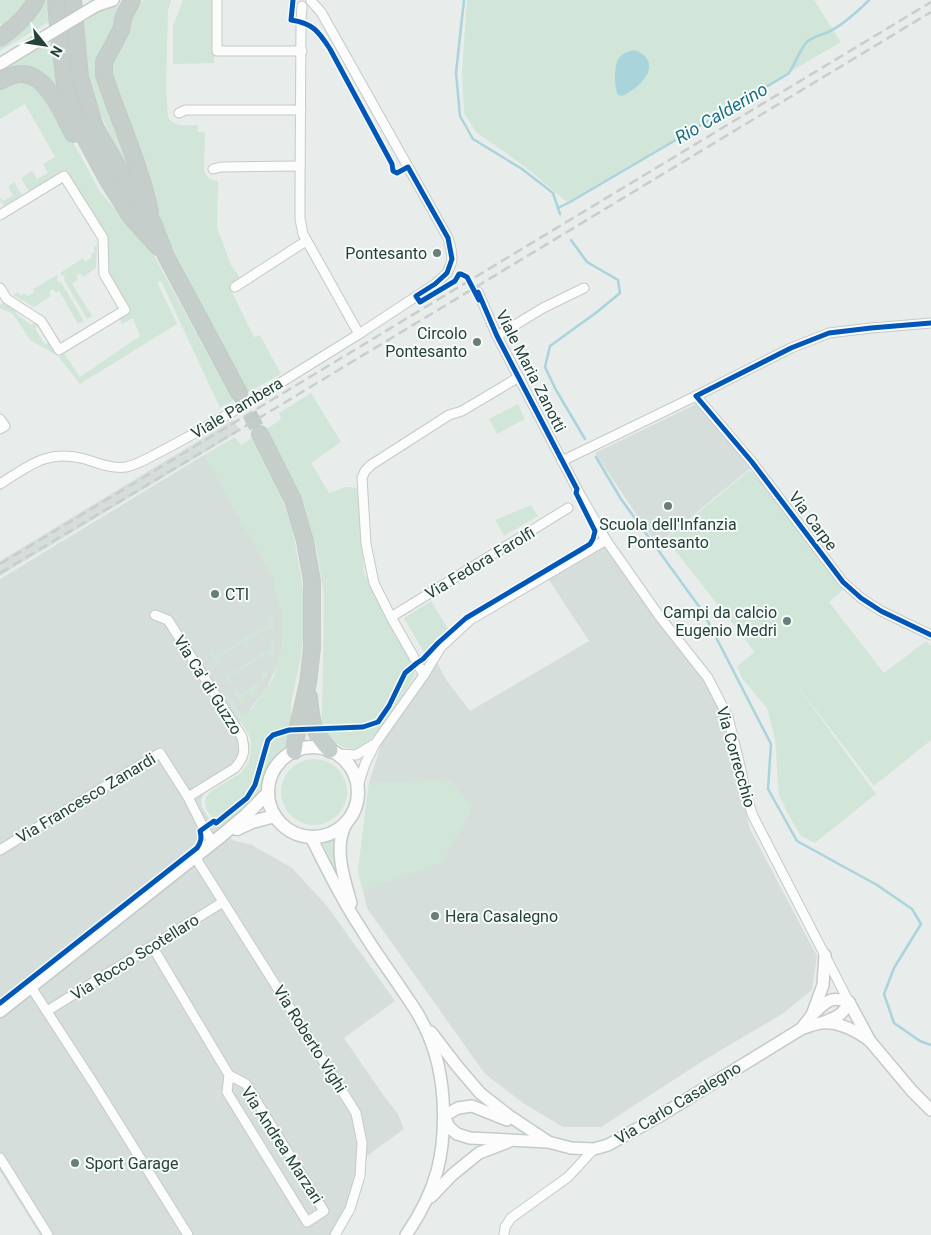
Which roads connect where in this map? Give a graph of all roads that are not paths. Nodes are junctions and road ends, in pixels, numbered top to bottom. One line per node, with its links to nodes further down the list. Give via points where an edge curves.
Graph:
1 (36, 0): 10 (highway, via 19,22)
2 (56, 0): 19 (highway, via 65,85 76,122)
3 (73, 0): 20 (highway, via 80,77 95,127)
4 (113, 0): 9 (street)
5 (132, 0): 20 (highway, via 104,62 104,75 137,165)
6 (217, 0): 11 (street, via 217,51)
7 (311, 0): 8 (street, via 309,4); 28 (street, Viale Pambera, via 322,12 448,238 451,249 451,264 435,284)
8 (299, 3): 11 (street)
9 (97, 4): 12 (street, bridge)
10 (0, 38)
11 (302, 51): 14 (street)
12 (0, 64)
13 (0, 81): 19 (highway, via 24,74 37,78 49,90 99,181)
14 (301, 110): 15 (street, via 185,110); 16 (street)
15 (180, 113)
16 (300, 166): 17 (street); 21 (street, via 300,219)
17 (213, 169)
18 (0, 215): 24 (street, via 64,176 103,238 104,274 125,310 59,350 41,321 7,299)
19 (131, 217): 22 (highway)
20 (152, 223): 22 (highway)
21 (306, 241): 23 (street); 28 (street)
22 (166, 256): 31 (highway)
23 (235, 286)
24 (0, 288)
25 (584, 288): 29 (street)
26 (478, 292): 29 (street, Viale Maria Zanotti)
27 (931, 323): 32 (street, via 829,333 791,348)
28 (359, 334): 37 (street, Viale Pambera, bridge, via 225,416 134,465 112,467 82,458 55,457 32,464)
29 (497, 336): 30 (street, Viale Maria Zanotti)
30 (519, 377): 36 (street, Viale Maria Zanotti); 41 (street, Viale Maria Zanotti, via 462,411 449,415 365,471 362,478 366,544 374,583)
31 (239, 393)
32 (696, 396): 36 (street); 42 (street, Via Carpe, via 752,462 843,582 881,612)
33 (0, 419): 34 (street, via 4,426)
34 (0, 428)
35 (260, 434): 44 (highway, via 293,500 305,541 312,581 312,648)
36 (562, 460): 39 (street, Via Correcchio)
37 (0, 484)
38 (568, 508): 41 (street, Via Fedora Farolfi)
39 (606, 540): 43 (street, via 470,620 441,648); 60 (street, Via Correcchio, via 708,678 728,717 753,816)
40 (155, 615): 50 (street, Via Ca' di Guzzo, via 168,620 242,736 244,747 241,761 235,768)
41 (391, 617): 43 (street)
42 (931, 635)
43 (424, 675): 45 (street)
44 (308, 683): 46 (highway); 47 (highway, via 311,716 317,734)
45 (375, 744): 47 (street, via 356,755); 48 (street)
46 (294, 751): 47 (main road, via 318,747); 49 (main road, via 285,756 272,773)
47 (334, 752): 48 (main road, via 352,768)
48 (358, 786): 51 (main road)
49 (268, 793): 52 (main road); 54 (main road)
50 (188, 797): 54 (street, Via Francesco Zanardi, via 204,829); 55 (street, Via Francesco Zanardi, via 160,753)
51 (354, 810): 53 (main road, via 337,830); 58 (street, via 342,832 340,852 344,880)
52 (275, 816): 53 (main road, via 290,831); 54 (main road, via 252,822)
53 (311, 837): 58 (street)
54 (217, 839): 56 (main road)
55 (0, 850)
56 (195, 857): 57 (street, Via Roberto Vighi); 61 (main road)
57 (223, 902): 59 (street, Via Rocco Scotellaro); 81 (street, Via Roberto Vighi, via 356,1113 362,1142 360,1176 350,1209)
58 (358, 926): 66 (street)
59 (152, 946): 63 (street, Via Rocco Scotellaro); 70 (street, Via Andrea Marzari)
60 (825, 955): 62 (street, Via Correcchio); 65 (street, Via Carlo Casalegno, via 823,985)
61 (31, 987): 63 (street); 64 (main road)
62 (849, 1002): 65 (street, Via Carlo Casalegno, via 832,999); 67 (street, Via Carlo Casalegno, via 844,1011); 69 (street, Via Correcchio)
63 (47, 1011): 80 (street)
64 (0, 1012)
65 (812, 1015): 68 (street, Via Carlo Casalegno)
66 (420, 1016): 72 (street, via 438,1062); 73 (street, Via Carlo Casalegno, via 480,1093)
67 (822, 1023): 68 (street, Via Carlo Casalegno); 69 (street, Via Carlo Casalegno, via 850,1028)
68 (801, 1028): 76 (street, Via Carlo Casalegno, via 658,1116 608,1144)
69 (870, 1041): 71 (street, Via Correcchio)
70 (229, 1075): 70 (street, Via Andrea Marzari, via 228,1092 307,1222 324,1212 246,1084)
71 (931, 1110)
72 (444, 1116): 73 (street, Via Carlo Casalegno, via 458,1108 472,1106); 74 (street, Via Carlo Casalegno, via 457,1134); 78 (street, via 439,1164)
73 (529, 1130): 75 (street, Via Carlo Casalegno)
74 (511, 1141): 75 (street, Via Carlo Casalegno); 78 (street, Via Carlo Casalegno, via 479,1153)
75 (548, 1142): 76 (street, Via Carlo Casalegno, via 571,1148)
76 (594, 1148): 83 (street, via 568,1178 511,1218)
77 (0, 1158): 79 (street)
78 (426, 1202): 82 (street)
79 (48, 1235)
80 (188, 1235)
81 (335, 1235)
82 (406, 1235)
83 (504, 1235)

